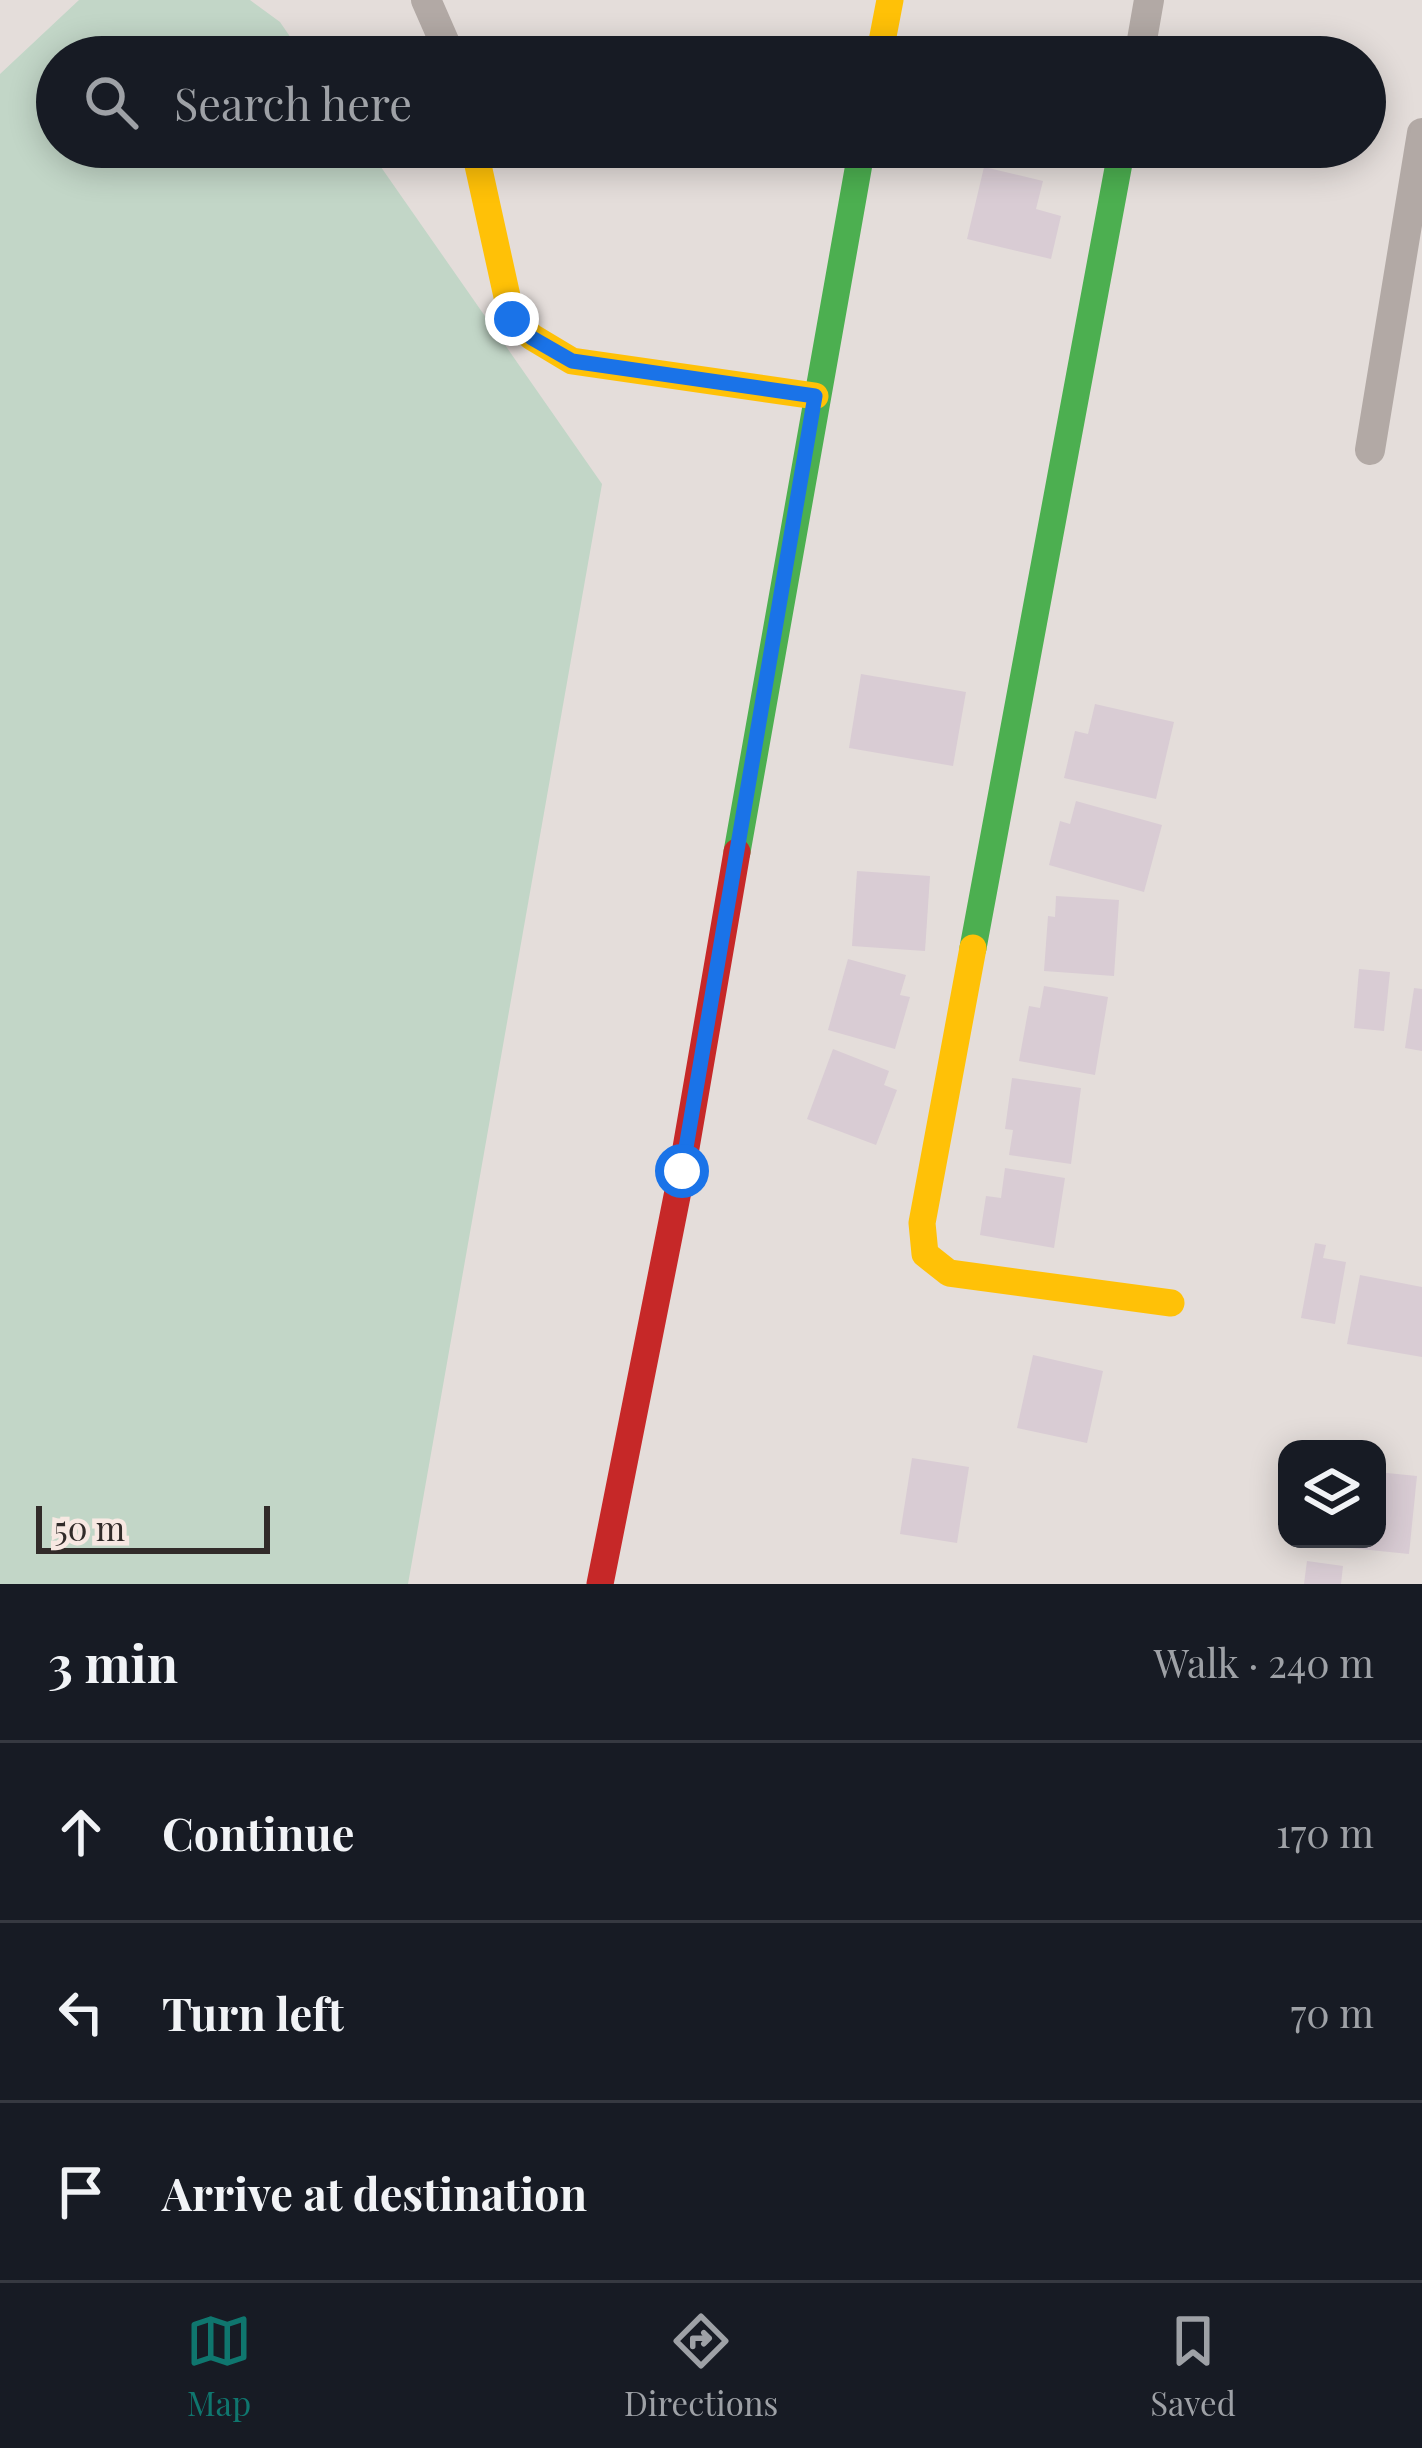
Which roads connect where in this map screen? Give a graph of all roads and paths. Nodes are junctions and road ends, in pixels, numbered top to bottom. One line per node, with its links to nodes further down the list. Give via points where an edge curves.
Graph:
1 (426, 0): 4 (street)
2 (890, 0): 5 (street)
3 (1149, 0): 6 (street)
4 (442, 36)
5 (883, 36)
6 (1143, 36)
7 (1422, 133): 12 (street)
8 (479, 168): 11 (street, via 512,319 532,338 572,361)
9 (858, 168): 11 (street)
10 (1118, 168): 13 (street, via 921,1251 949,1274)
11 (815, 396): 14 (street, via 682,1171)
12 (1370, 450)
13 (1172, 1304)
14 (600, 1584)

